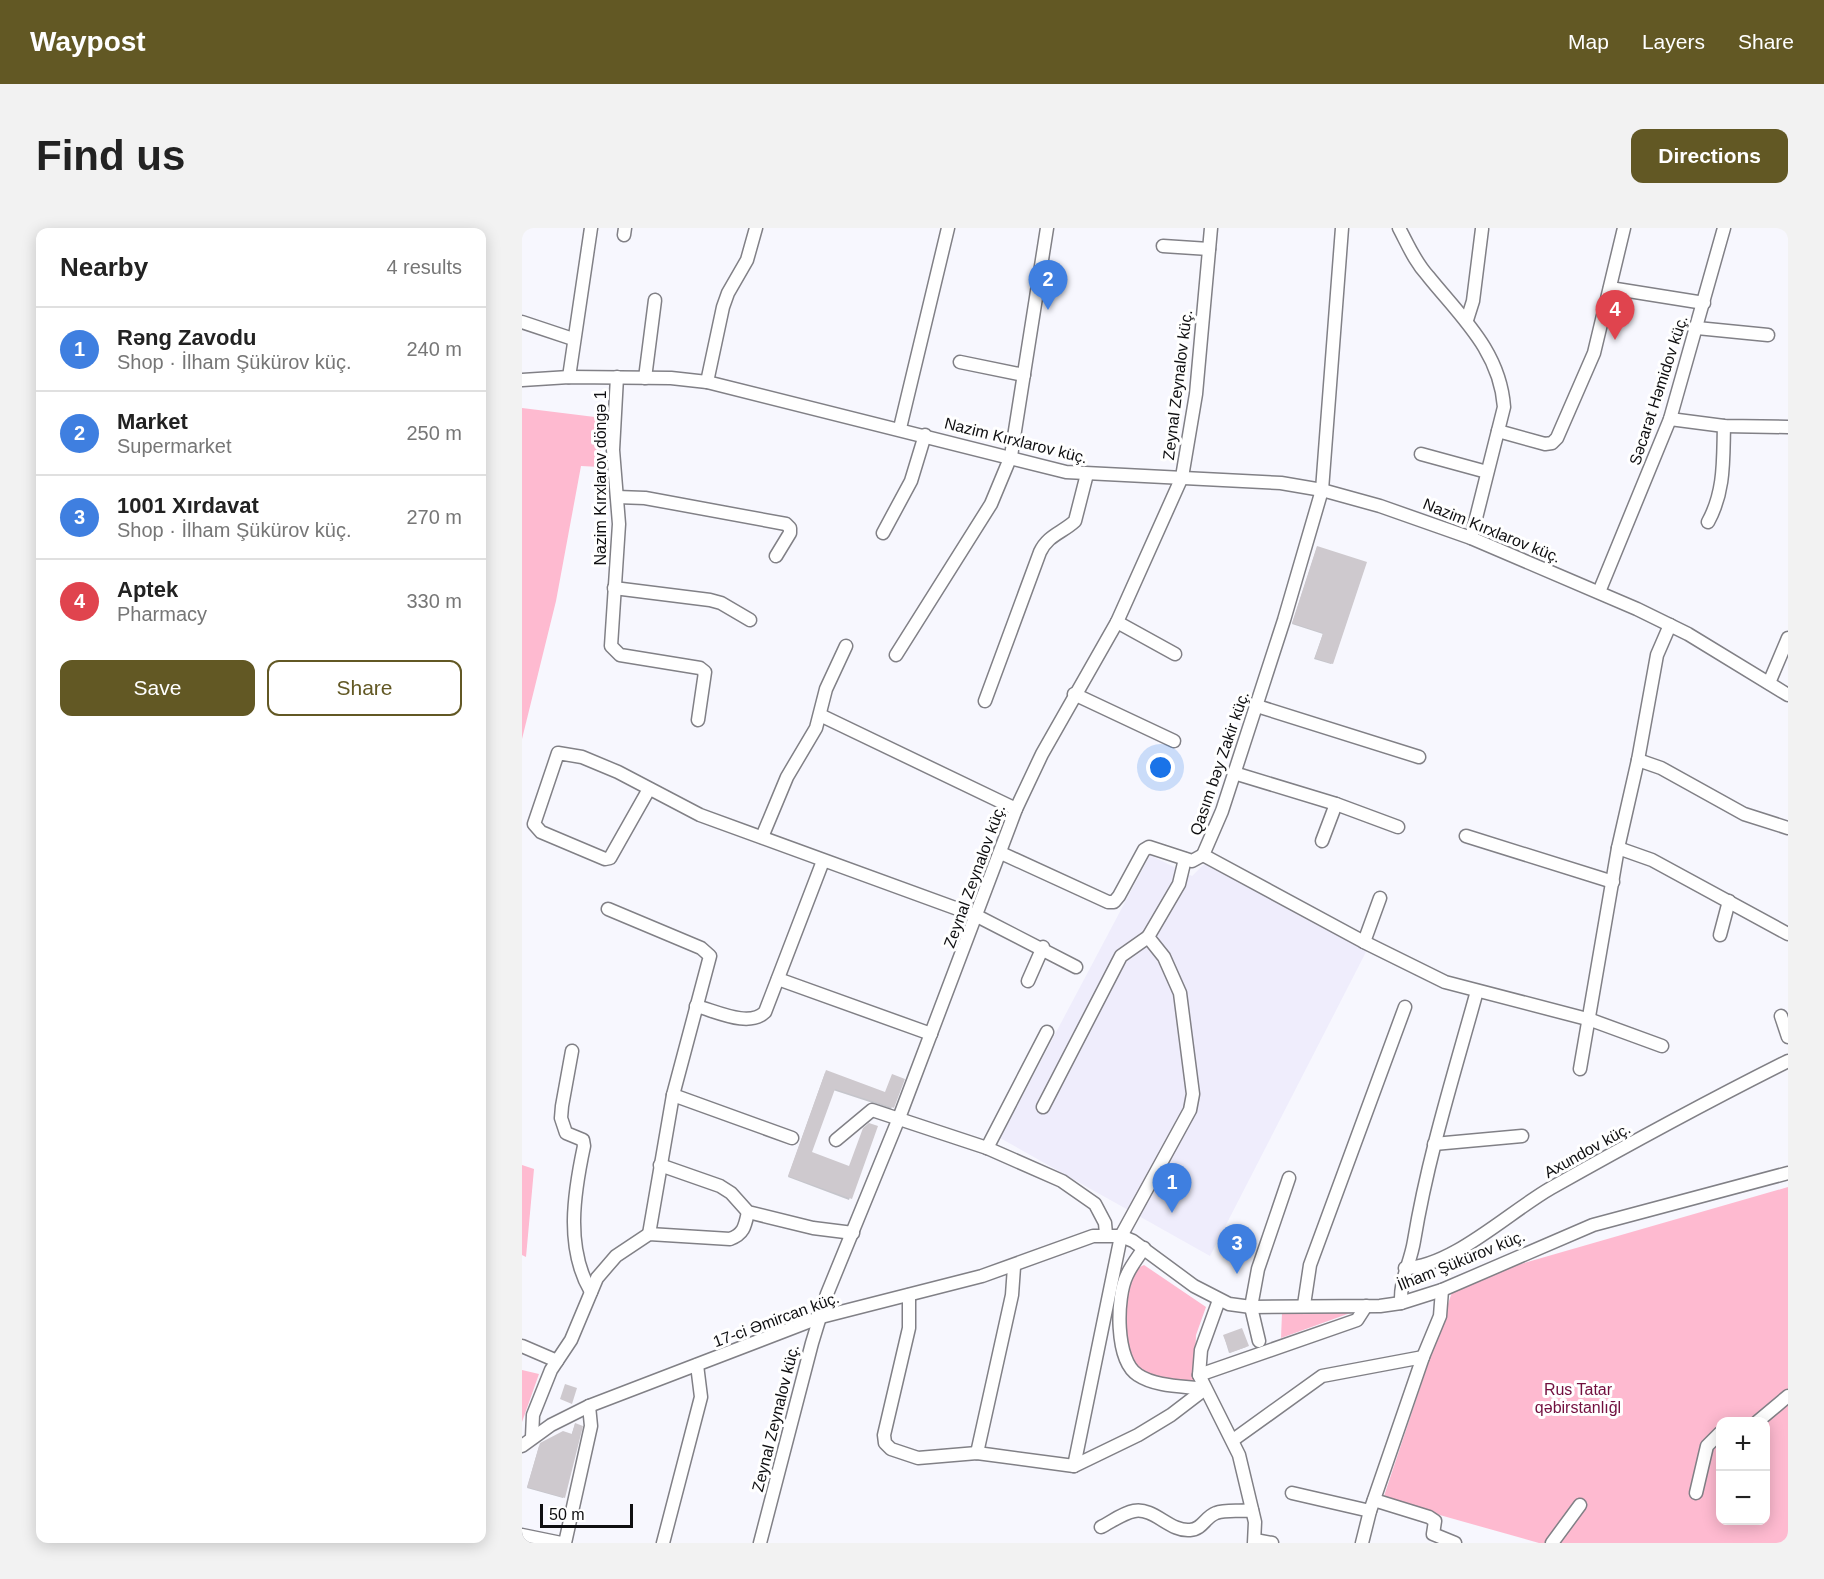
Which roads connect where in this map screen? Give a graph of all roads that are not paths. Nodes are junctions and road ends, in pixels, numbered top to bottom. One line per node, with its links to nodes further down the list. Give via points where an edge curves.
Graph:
1 (591, 228): 20 (street)
2 (756, 228): 27 (street, via 747,260 723,307)
3 (948, 228): 30 (street)
4 (1047, 228): 22 (street)
5 (1210, 228): 12 (street, Zeynal Zeynalov küç.)
6 (1342, 228): 39 (street, Qasım bəy Zakir küç.)
7 (1399, 228): 16 (street, via 1416,261)
8 (1624, 228): 13 (street)
9 (1724, 228): 15 (street, Səcarət Həmidov küç.)
10 (1482, 229): 16 (street)
11 (1163, 246): 12 (street)
12 (1209, 249): 38 (street, Zeynal Zeynalov küç., via 1194,405)
13 (1610, 288): 15 (street); 32 (street, via 1594,353 1557,438 1545,444)
14 (655, 300): 25 (street)
15 (1704, 303): 18 (street, Səcarət Həmidov küç.)
16 (1467, 320): 32 (street, via 1494,362 1503,387 1504,407)
17 (522, 322): 20 (street)
18 (1697, 328): 19 (street); 28 (street, Səcarət Həmidov küç.)
19 (1768, 335)
20 (573, 339): 23 (street)
21 (960, 362): 22 (street)
22 (1024, 375): 35 (street)
23 (569, 377): 24 (street, Nazim Kırxlarov küç.); 26 (street, Nazim Kırxlarov küç.)
24 (617, 377): 25 (street, Nazim Kırxlarov küç.); 40 (street, Nazim Kırxlarov döngə 1, via 613,450)
25 (645, 378): 27 (street, Nazim Kırxlarov küç.)
26 (522, 381)
27 (707, 382): 30 (street, Nazim Kırxlarov küç.)
28 (1670, 419): 29 (street); 46 (street, Səcarət Həmidov küç.)
29 (1724, 426): 31 (street); 41 (street, via 1722,487)
30 (900, 428): 33 (street, Nazim Kırxlarov küç.)
31 (1788, 428)
32 (1498, 431): 36 (street)
33 (925, 435): 35 (street, Nazim Kırxlarov küç.); 42 (street, via 911,481)
34 (1421, 454): 36 (street)
35 (1011, 456): 37 (street, Nazim Kırxlarov küç.); 53 (street, via 991,504)
36 (1487, 472): 43 (street)
37 (1087, 474): 38 (street, Nazim Kırxlarov küç.); 57 (street, via 1075,521 1044,543)
38 (1182, 477): 39 (street, Nazim Kırxlarov küç., via 1281,483); 48 (street, Zeynal Zeynalov küç.)
39 (1322, 490): 43 (street, Nazim Kırxlarov küç.); 58 (street, Qasım bəy Zakir küç.)
40 (617, 497): 44 (street, via 637,497 786,524 790,533); 45 (street, Nazim Kırxlarov döngə 1)
41 (1708, 522)
42 (883, 533)
43 (1471, 537): 46 (street, Nazim Kırxlarov küç.)
44 (776, 556)
45 (614, 588): 47 (street, via 710,600); 60 (street, Nazim Kırxlarov döngə 1, via 614,651 700,668 706,677)
46 (1599, 592): 49 (street, Nazim Kırxlarov küç.)
47 (750, 620)
48 (1117, 622): 52 (street); 55 (street, Zeynal Zeynalov küç.)
49 (1670, 625): 54 (street, Nazim Kırxlarov küç.); 63 (street, via 1657,655)
50 (1788, 638): 54 (street)
51 (846, 646): 59 (street, via 826,688)
52 (1175, 654)
53 (896, 655)
54 (1769, 683): 56 (street, Nazim Kırxlarov küç.)
55 (1074, 694): 61 (street); 67 (street, Zeynal Zeynalov küç.)
56 (1788, 695)
57 (985, 701)
58 (1257, 706): 62 (street); 64 (street, Qasım bəy Zakir küç.)
59 (820, 715): 67 (street); 71 (street, via 807,746 787,777)
60 (698, 720)
61 (1173, 741)
62 (1419, 757)
63 (1638, 760): 69 (street, via 1661,768 1744,814); 73 (street)
64 (1234, 773): 66 (street); 75 (street, Qasım bəy Zakir küç.)
65 (649, 789): 65 (street, via 610,858 541,832 534,824 558,753 582,757); 71 (street, via 700,815)
66 (1336, 804): 68 (street); 72 (street)
67 (1016, 809): 74 (street, Zeynal Zeynalov küç.)
68 (1398, 827)
69 (1788, 828)
70 (1467, 836): 78 (street)
71 (762, 837): 77 (street)
72 (1322, 842)
73 (1618, 848): 78 (street); 80 (street, via 1652,860)
74 (1000, 853): 76 (street, via 1108,902 1119,896 1149,847); 82 (street, Zeynal Zeynalov küç.)
75 (1203, 855): 76 (street); 86 (street, Qasım bəy Zakir küç.)
76 (1185, 860): 85 (street, via 1179,884)
77 (823, 861): 82 (street); 89 (street)
78 (1612, 882): 95 (street)
79 (1380, 898): 86 (street)
80 (1729, 901): 83 (street); 84 (street)
81 (608, 909): 92 (street, via 701,948 710,956)
82 (977, 916): 87 (street); 97 (street, Zeynal Zeynalov küç.)
83 (1788, 934)
84 (1720, 935)
85 (1148, 937): 104 (street, via 1121,956); 118 (street, via 1164,957 1180,993 1193,1094 1190,1110)
86 (1364, 942): 91 (street, Qasım bəy Zakir küç., via 1419,970)
87 (1043, 947): 88 (street); 90 (street)
88 (1076, 967)
89 (778, 979): 92 (street, via 765,1012 758,1019); 97 (street)
90 (1028, 981)
91 (1477, 991): 95 (street, Qasım bəy Zakir küç.); 109 (street)
92 (696, 1006): 103 (street)
93 (1405, 1007): 127 (street, via 1310,1265)
94 (1781, 1016): 98 (street)
95 (1591, 1020): 99 (street, Qasım bəy Zakir küç.); 102 (street)
96 (1047, 1032): 110 (street)
97 (931, 1034): 105 (street, Zeynal Zeynalov küç.)
98 (1788, 1037)
99 (1662, 1046)
100 (572, 1051): 123 (street, via 561,1118 566,1133 583,1140 574,1207 576,1249)
101 (1788, 1061): 121 (street, Axundov küç., via 1549,1189 1432,1264)
102 (1581, 1070)
103 (673, 1095): 107 (street); 111 (street)
104 (1043, 1107)
105 (899, 1118): 108 (street, via 872,1110); 110 (street); 115 (street, Zeynal Zeynalov küç.)
106 (1522, 1136): 109 (street)
107 (792, 1138)
108 (836, 1140)
109 (1434, 1144): 121 (street)
110 (987, 1148): 117 (street, via 1082,1193 1101,1214)
111 (660, 1166): 114 (street, via 720,1186); 116 (street)
112 (1788, 1173): 122 (street, İlham Şükürov küç., via 1593,1226)
113 (1289, 1178): 129 (street, via 1260,1259)
114 (748, 1212): 115 (street); 116 (street, via 740,1235 730,1239)
115 (853, 1233): 130 (street, Zeynal Zeynalov küç.)
116 (649, 1234): 123 (street, via 616,1256 597,1278)
117 (1106, 1234): 118 (street, 17-ci Əmircan küç.); 120 (street, 17-ci Əmircan küç., via 1082,1239)
118 (1121, 1236): 119 (street, İlham Şükürov küç.); 146 (street)
119 (1144, 1248): 125 (street, İlham Şükürov küç.); 137 (street, via 1126,1275 1120,1297 1120,1330 1130,1369 1149,1381)
120 (1014, 1267): 124 (street, 17-ci Əmircan küç.); 145 (street, via 1012,1294)
121 (1405, 1268): 126 (street, via 1400,1284)
122 (1442, 1290): 126 (street, İlham Şükürov küç.); 133 (street, via 1440,1316)
123 (591, 1292): 134 (street, via 571,1340)
124 (909, 1295): 130 (street, 17-ci Əmircan küç.); 145 (street, via 909,1328 885,1443 918,1458)
125 (1219, 1300): 129 (street, İlham Şükürov küç.); 136 (street, via 1201,1350)
126 (1401, 1303): 128 (street, İlham Şükürov küç.)
127 (1304, 1305): 128 (street, İlham Şükürov küç.); 129 (street, İlham Şükürov küç.)
128 (1366, 1306): 136 (street, via 1357,1320)
129 (1251, 1307): 131 (street)
130 (821, 1317): 135 (street, 17-ci Əmircan küç.); 159 (street, Zeynal Zeynalov küç.)
131 (1259, 1341)
132 (522, 1346): 134 (street)
133 (1423, 1357): 143 (street, via 1322,1376); 150 (street)
134 (557, 1360): 142 (street, via 533,1414)
135 (698, 1365): 139 (street, 17-ci Əmircan küç.); 158 (street, via 701,1397)
136 (1199, 1374): 137 (street)
137 (1205, 1389): 143 (street); 146 (street, via 1138,1435)
138 (1788, 1396): 140 (street)
139 (589, 1406): 142 (street, 17-ci Əmircan küç.); 157 (street, via 591,1426)
140 (1763, 1417)
141 (1716, 1436): 148 (street, via 1707,1446)
142 (532, 1437): 144 (street, 17-ci Əmircan küç.)
143 (1233, 1440): 151 (street)
144 (522, 1446)
145 (976, 1453): 146 (street)
146 (1074, 1466)
147 (1292, 1493): 150 (street)
148 (1696, 1493)
149 (1580, 1505): 163 (street)
150 (1372, 1506): 154 (street, via 1429,1517 1435,1521); 161 (street)
151 (1252, 1510): 152 (street, via 1218,1512 1201,1528 1188,1530 1144,1511 1133,1511); 156 (street)
152 (1101, 1527)
153 (522, 1535): 155 (street)
154 (1432, 1538): 162 (street)
155 (544, 1541): 157 (street)
156 (1254, 1542): 160 (street)
157 (563, 1543)
158 (663, 1543)
159 (760, 1543)
160 (1272, 1543)
161 (1362, 1543)
162 (1455, 1543)
163 (1551, 1543)

